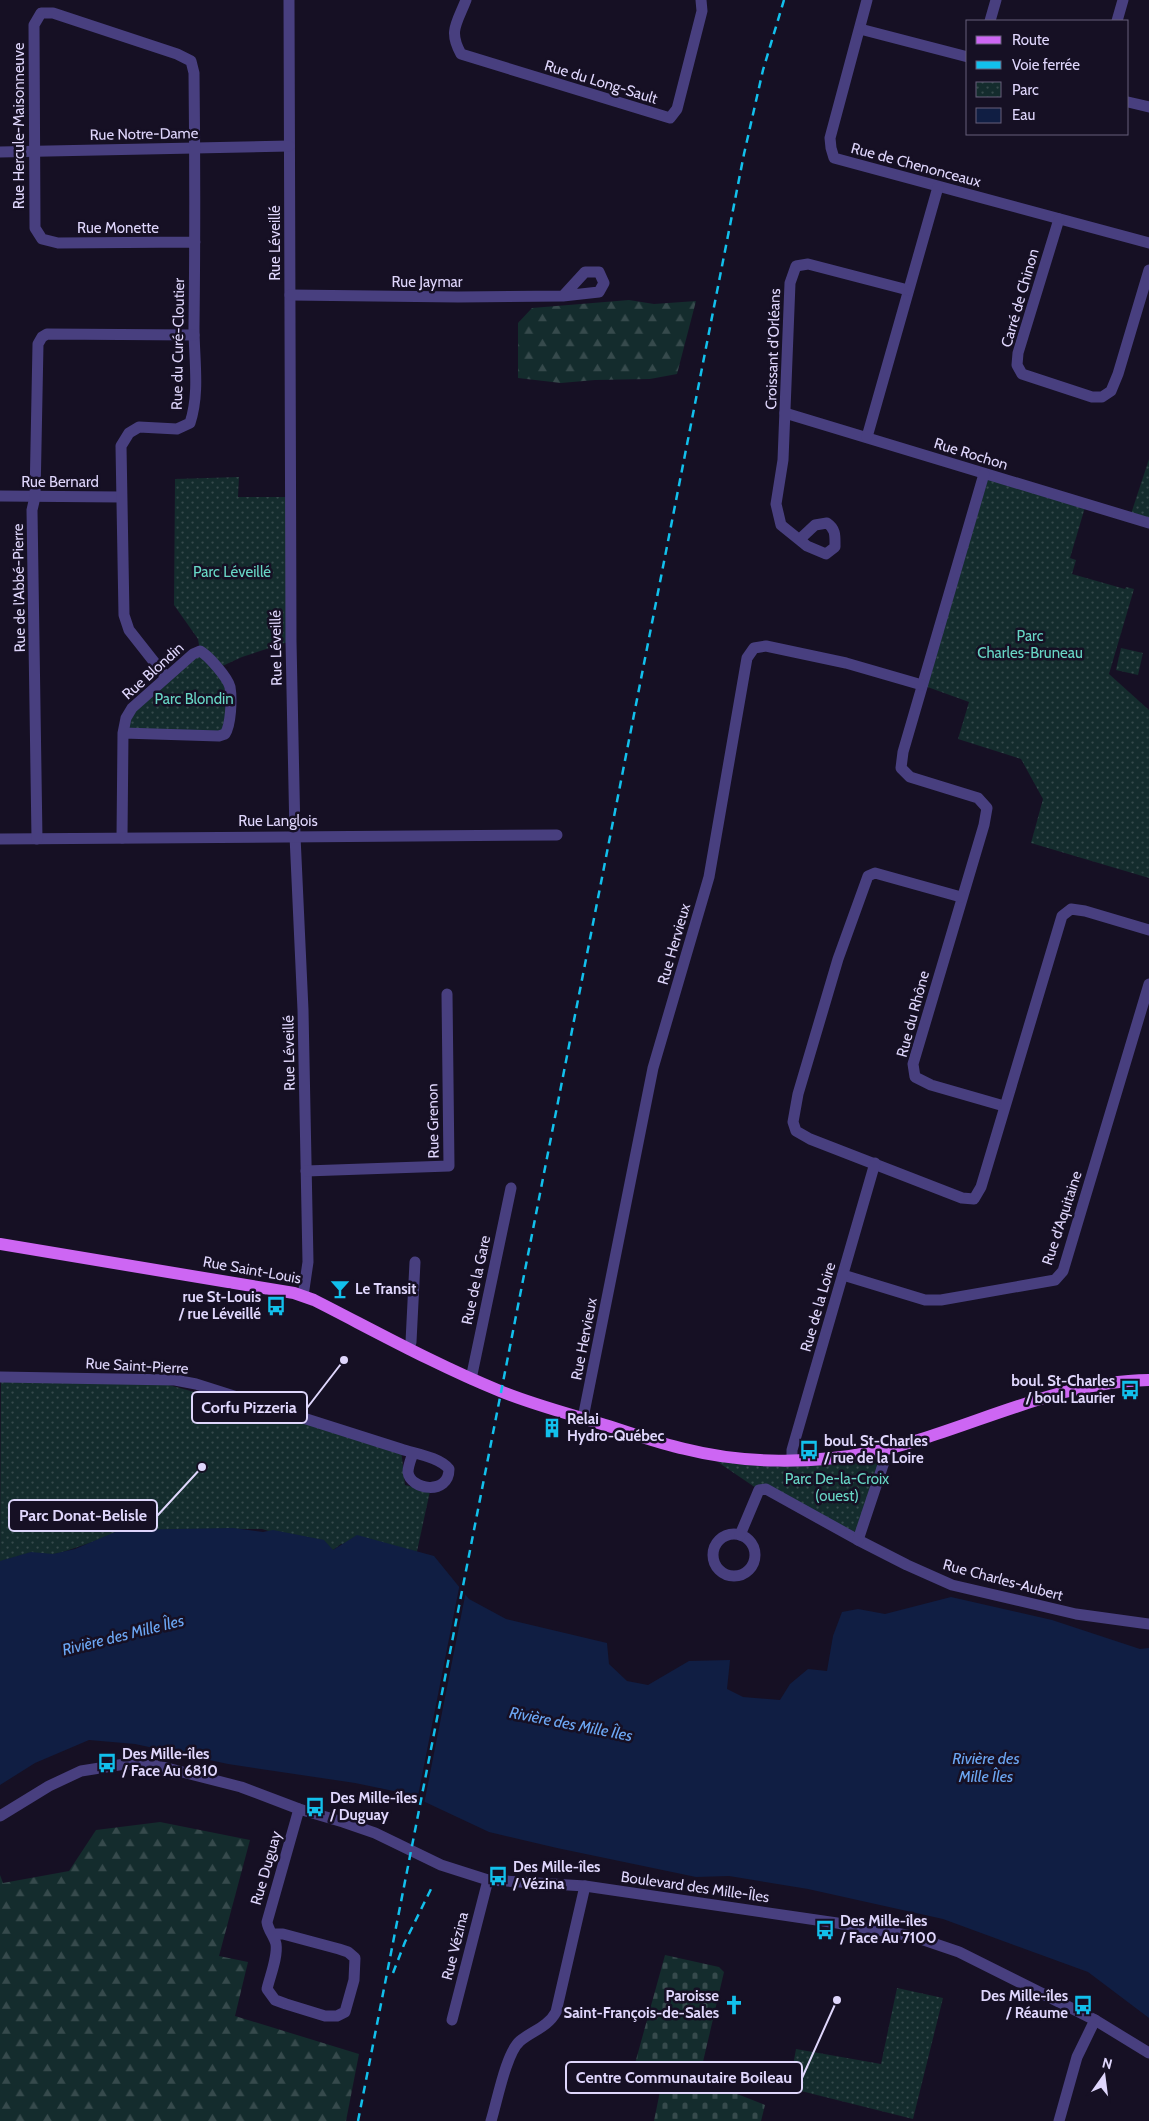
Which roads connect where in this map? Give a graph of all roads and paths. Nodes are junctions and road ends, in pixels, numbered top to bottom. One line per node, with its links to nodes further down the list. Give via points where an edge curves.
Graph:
1 (289, 0): 14 (street, Rue Léveillé)
2 (466, 0): 3 (street, Rue du Long-Sault, via 453,33 461,54 670,118 677,109 702,11)
3 (701, 0)
4 (867, 0): 9 (street, Rue de Chenonceaux)
5 (996, 0): 7 (street)
6 (1123, 0): 8 (street)
7 (990, 20)
8 (1117, 20)
9 (860, 29): 10 (street); 18 (street, Rue de Chenonceaux, via 830,138 834,158)
10 (966, 56)
11 (191, 61): 15 (street, Rue du Curé-Cloutier); 17 (street, Rue Hercule-Maisonneuve, via 53,13 41,13 34,25)
12 (1129, 102): 13 (street)
13 (1149, 107)
14 (288, 146): 15 (street, Rue Notre-Dame); 25 (street, Rue Léveillé)
15 (195, 148): 17 (street, Rue Notre-Dame); 21 (street, Rue du Curé-Cloutier)
16 (0, 152): 17 (street, Rue Notre-Dame)
17 (33, 152): 20 (street, Rue Hercule-Maisonneuve, via 35,228)
18 (938, 187): 19 (street, Rue de Chenonceaux); 24 (street)
19 (1059, 219): 22 (street, Rue de Chenonceaux); 23 (street, Carré de Chinon, via 1018,353 1017,365 1022,374 1092,397 1110,391)
20 (42, 239): 21 (street, Rue Monette, via 58,243)
21 (195, 242): 27 (street, Rue du Curé-Cloutier)
22 (1149, 243)
23 (1149, 270)
24 (908, 290): 28 (street, Croissant d'Orléans, via 808,264 796,266 790,283); 29 (street)
25 (290, 295): 26 (street, Rue Jaymar); 40 (street, Rue Léveillé)
26 (563, 296)
27 (194, 335): 32 (street, Rue de l'Abbé-Pierre, via 47,334 42,337 37,352); 33 (street, Rue du Curé-Cloutier, via 196,407 190,423 177,429 139,427 129,433 121,446)
28 (785, 413): 29 (street, Rue Rochon); 35 (street, Croissant d'Orléans, via 783,460 776,504 781,524)
29 (867, 437): 30 (street, Rue Rochon)
30 (984, 474): 34 (street, Rue Rochon); 37 (street)
31 (0, 496): 32 (street, Rue Bernard)
32 (35, 496): 33 (street, Rue Bernard); 43 (street, Rue de l'Abbé-Pierre, via 32,510)
33 (121, 497): 36 (street, Rue du Curé-Cloutier, via 124,615 129,630)
34 (1149, 523)
35 (800, 539)
36 (166, 677): 38 (street, Rue Blondin, via 132,708); 38 (street, Rue Blondin, via 193,654 200,651 207,654 230,686 229,728 225,734)
37 (922, 685): 44 (street, via 901,768 910,777 978,798 987,808); 60 (street, Rue Hervieux, via 846,663 766,646 754,648 747,658 709,876 653,1068)
38 (123, 733): 41 (street, Rue Blondin)
39 (557, 835): 40 (street, Rue Langlois)
40 (295, 836): 41 (street, Rue Langlois); 50 (street, Rue Léveillé, via 304,1010)
41 (122, 838): 43 (street, Rue Langlois)
42 (0, 839): 43 (street, Rue Langlois)
43 (37, 839)
44 (961, 897): 48 (street, Rue du Rhône, via 913,1064 915,1078); 49 (street, via 875,873 868,876 838,959 798,1094 793,1122 796,1131 810,1139)
45 (1149, 930): 48 (street, via 1085,910 1071,909 1062,916)
46 (1149, 984): 54 (street, Rue d'Aquitaine, via 1063,1271 1055,1280 925,1300)
47 (447, 994): 50 (street, Rue Grenon, via 449,1166)
48 (1004, 1106): 49 (street, via 981,1187 974,1200)
49 (875, 1163): 54 (street, Rue de la Loire)
50 (306, 1171): 55 (street, Rue Léveillé, via 308,1262)
51 (511, 1188): 59 (street, Rue de la Gare)
52 (0, 1244): 55 (main road, Rue Saint-Louis)
53 (415, 1262): 56 (street, via 412,1342)
54 (843, 1275): 63 (street, Rue de la Loire, via 792,1450)
55 (303, 1296): 56 (main road, Rue Saint-Louis)
56 (408, 1349): 59 (main road, Rue Saint-Louis)
57 (0, 1377): 62 (street, Rue Saint-Pierre, via 175,1380)
58 (1149, 1380): 61 (main road, Rue Saint-Louis, via 1108,1383 1062,1393)
59 (476, 1381): 60 (main road, Rue Saint-Louis)
60 (583, 1418): 63 (main road, Rue Saint-Louis, via 684,1450)
61 (882, 1449): 63 (main road, Rue Saint-Louis, via 838,1457); 65 (street, via 884,1462)
62 (413, 1453)
63 (792, 1460)
64 (740, 1536): 65 (street, Rue Charles-Aubert, via 759,1490 766,1489)
65 (858, 1540): 66 (street, Rue Charles-Aubert, via 952,1585 1076,1614)
66 (1149, 1624)
67 (299, 1809): 68 (street, Boulevard des Mille-Îles, via 241,1787 159,1766 125,1764 81,1771); 69 (street, Boulevard des Mille-Îles, via 375,1833 441,1865); 71 (street, Rue Duguay, via 268,1922)
68 (0, 1816)
69 (488, 1880): 70 (street, Boulevard des Mille-Îles); 72 (street, Rue Vézina)
70 (585, 1886): 73 (street, Boulevard des Mille-Îles, via 838,1922 912,1936 959,1952); 75 (street, via 556,2012 551,2020 519,2042 511,2053)
71 (273, 1934): 71 (street, Rue Duguay, via 276,1946 267,1988 270,1995 275,2000 325,2016 345,2012 354,1980 355,1958 339,1949)
72 (452, 2020)
73 (1095, 2020): 74 (street, Boulevard des Mille-Îles); 76 (street, via 1077,2057)
74 (1149, 2053)
75 (491, 2121)
76 (1059, 2121)

